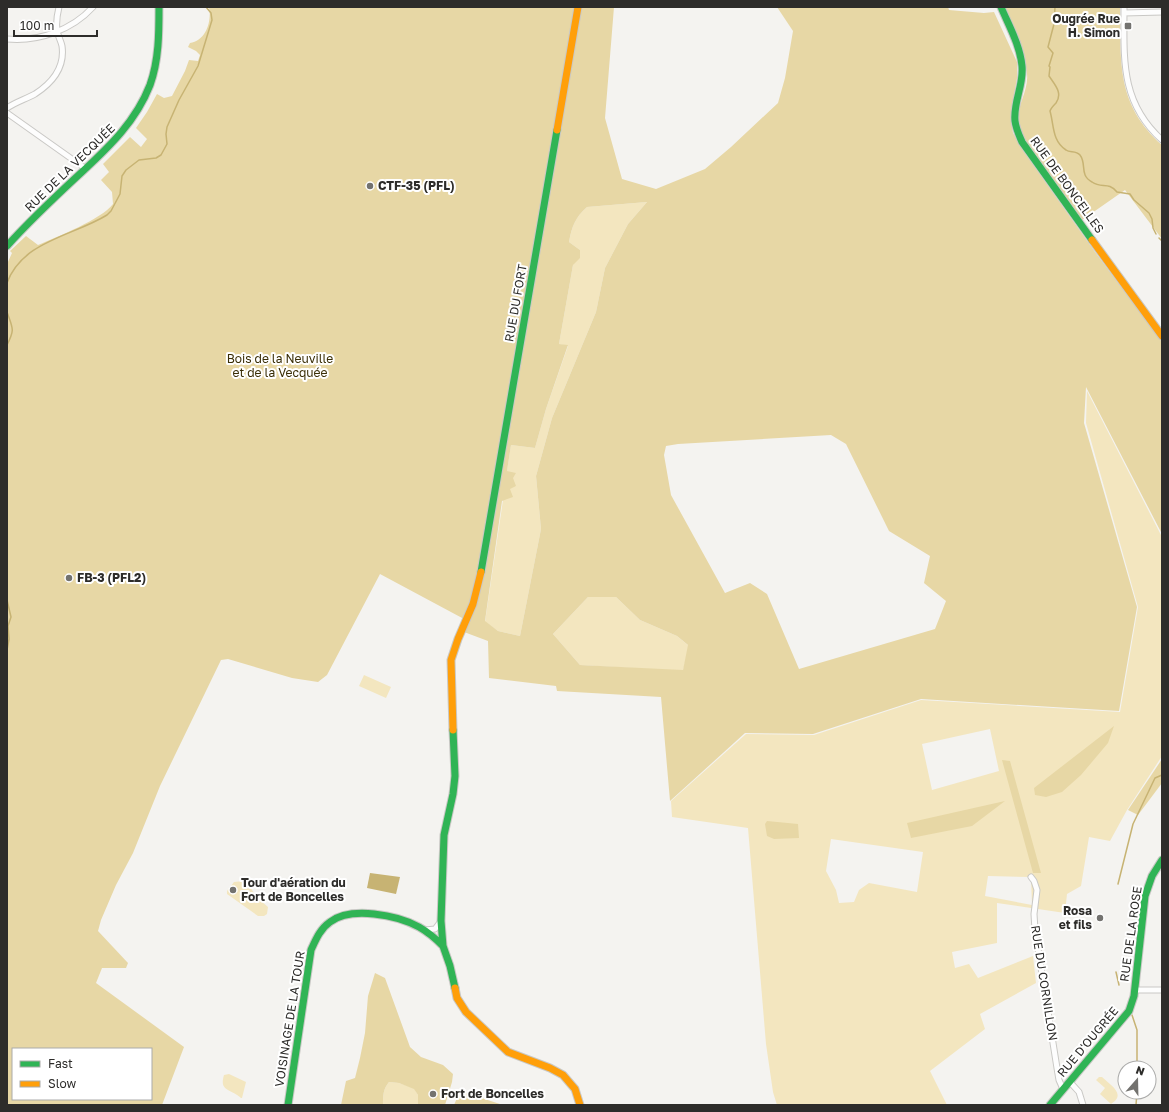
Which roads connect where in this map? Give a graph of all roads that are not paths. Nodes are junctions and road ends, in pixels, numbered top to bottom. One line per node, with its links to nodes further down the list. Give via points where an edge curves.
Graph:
1 (59, 7): 8 (street, via 56,17)
2 (93, 7): 8 (street, via 80,19)
3 (159, 7): 13 (street, RUE DE LA VECQUÉE, via 156,64 142,104 121,135)
4 (578, 7): 18 (street, RUE DU FORT, via 483,561 473,603 451,660 455,776 444,835)
5 (1001, 7): 15 (street, RUE DE BONCELLES, via 1022,65 1014,115 1017,133)
6 (1124, 10): 7 (street); 12 (street, via 1125,63 1129,90 1138,112)
7 (1162, 12)
8 (57, 31): 9 (street, via 34,38); 10 (street, via 62,57 57,73 34,94)
9 (7, 39)
10 (7, 108)
11 (7, 113): 13 (street)
12 (1162, 140)
13 (86, 169): 14 (street, RUE DE LA VECQUÉE)
14 (7, 246)
15 (1162, 336)
16 (1162, 860): 21 (street, RUE DE LA ROSE, via 1152,876 1145,896)
17 (1031, 877): 24 (street, RUE DU CORNILLON, via 1037,890 1035,930 1059,1080)
18 (441, 921): 19 (street, via 435,929); 20 (street, RUE DU FORT)
19 (425, 930): 20 (street, VOISINAGE DE LA TOUR); 25 (street, VOISINAGE DE LA TOUR, via 400,919 357,913 337,918 321,930 311,950)
20 (443, 946): 26 (street, via 457,998 466,1012 508,1052 563,1075 575,1089)
21 (1135, 990): 22 (street); 23 (street, RUE D'OUGRÉE, via 1129,1011)
22 (1162, 990)
23 (1069, 1081): 24 (street, RUE D'OUGRÉE); 28 (street, via 1079,1092)
24 (1063, 1088): 27 (street, RUE D'OUGRÉE)
25 (288, 1105)
26 (580, 1105)
27 (1050, 1105)
28 (1083, 1105)

